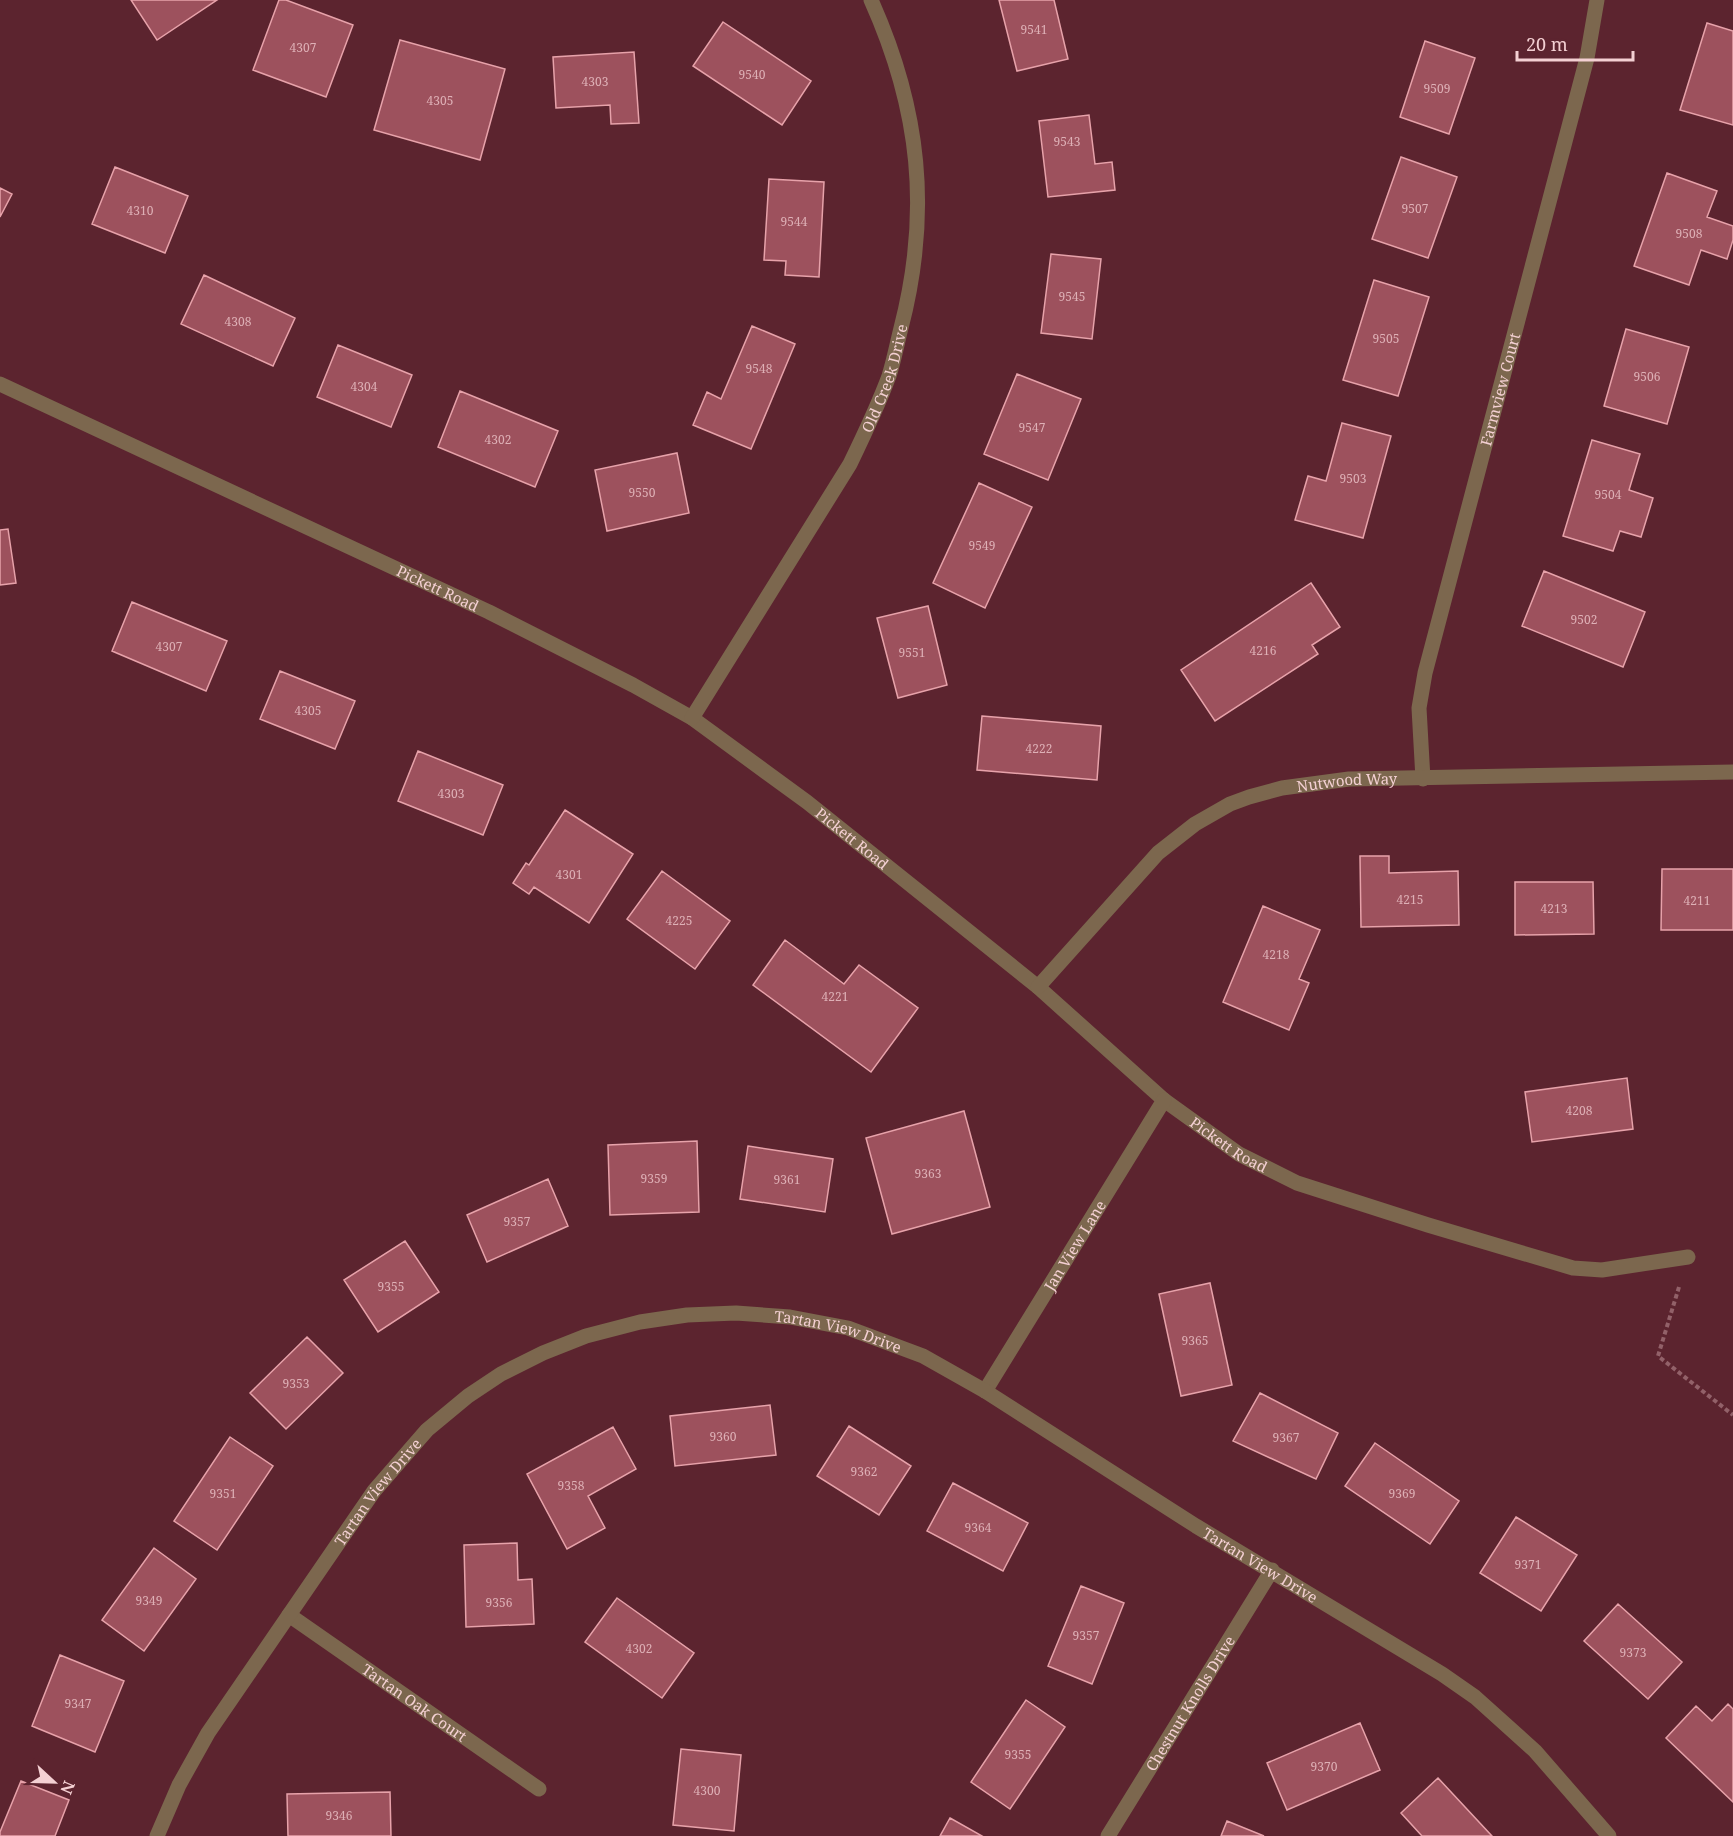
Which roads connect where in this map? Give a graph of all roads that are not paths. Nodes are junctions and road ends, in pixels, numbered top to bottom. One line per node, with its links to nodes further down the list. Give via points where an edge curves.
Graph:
1 (872, 0): 4 (street, Old Creek Drive, via 908,104 915,145 918,232 912,287 889,374 850,464)
2 (1597, 0): 6 (street, Farmview Court, via 1587,58 1425,673 1419,708)
3 (0, 384): 4 (street, Pickett Road, via 489,612)
4 (692, 718): 7 (street, Pickett Road, via 807,802)
5 (1733, 772): 6 (street, Nutwood Way)
6 (1423, 778): 7 (street, Nutwood Way, via 1349,779 1293,786 1230,804 1195,824 1158,853)
7 (1038, 987): 8 (street, Pickett Road)
8 (1164, 1100): 9 (street, Pickett Road, via 1239,1154 1297,1183 1428,1225 1573,1268 1602,1270); 10 (street, Jan View Lane)
9 (1688, 1257)
10 (985, 1391): 11 (street, Tartan View Drive); 12 (street, Tartan View Drive, via 923,1356 848,1328 790,1317 687,1315 586,1336 501,1374 427,1430 374,1491)
11 (1272, 1570): 15 (street, Chestnut Knolls Drive); 16 (street, Tartan View Drive, via 1475,1697 1535,1751)
12 (290, 1616): 13 (street, Tartan Oak Court); 14 (street, Tartan View Drive, via 208,1733)
13 (538, 1789)
14 (157, 1836)
15 (1108, 1836)
16 (1609, 1836)

